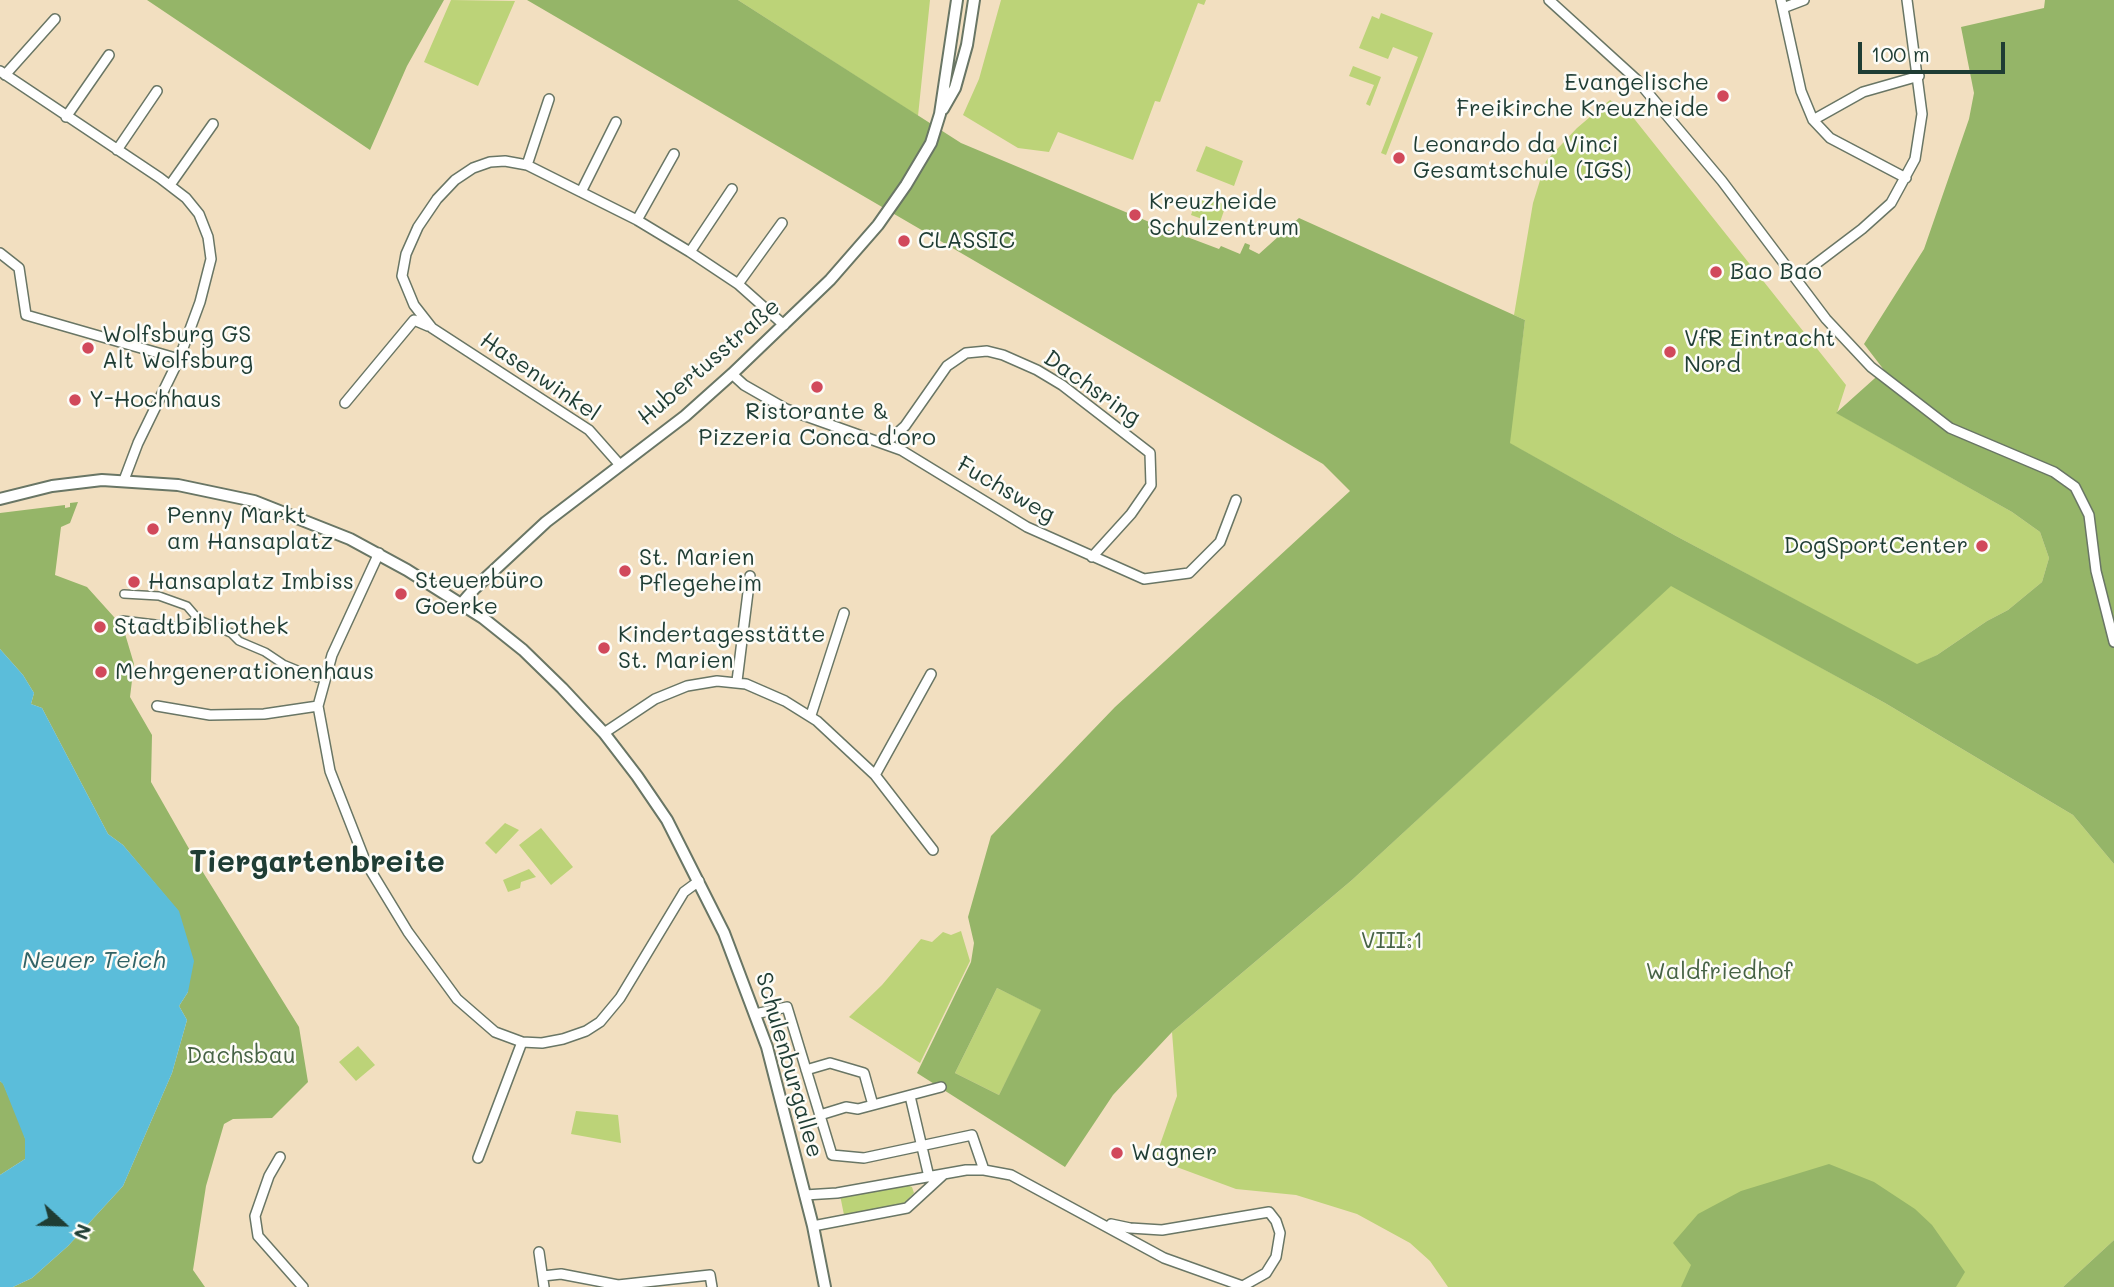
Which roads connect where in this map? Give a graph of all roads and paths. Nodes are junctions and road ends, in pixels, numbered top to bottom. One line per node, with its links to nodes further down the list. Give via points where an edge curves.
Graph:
1 (957, 0): 13 (street, Hubertusstraße)
2 (974, 0): 13 (street, Hubertusstraße, via 955,88)
3 (1549, 0): 29 (street, via 1637,80)
4 (1804, 0): 6 (street)
5 (1907, 0): 10 (street)
6 (1782, 4): 15 (street, via 1801,91)
7 (55, 19): 9 (street)
8 (109, 55): 14 (street)
9 (2, 73): 14 (street)
10 (1919, 76): 15 (street, via 1863,92); 21 (street, via 1922,128)
11 (157, 91): 18 (street)
12 (549, 99): 20 (street)
13 (940, 114): 31 (street, Hubertusstraße, via 930,143 878,225)
14 (66, 117): 18 (street)
15 (1813, 120): 21 (street, via 1830,138)
16 (616, 122): 24 (street)
17 (213, 124): 22 (street)
18 (117, 150): 22 (street)
19 (674, 154): 25 (street)
20 (527, 165): 24 (street, Hasenwinkel); 32 (street, Hasenwinkel, via 490,162 473,167 437,199 418,227 402,276 414,305)
21 (1906, 178): 29 (street, via 1891,203)
22 (170, 185): 33 (street, via 199,214 211,259)
23 (732, 189): 27 (street)
24 (581, 192): 25 (street, Hasenwinkel)
25 (637, 220): 27 (street, Hasenwinkel)
26 (782, 223): 30 (street)
27 (690, 252): 30 (street, Hasenwinkel)
28 (0, 253): 33 (street, via 19,268 26,315)
29 (1796, 279): 49 (street, via 1839,335 1871,367 1950,428 2054,471 2075,487 2089,514 2096,571)
30 (738, 284): 31 (street, Hasenwinkel)
31 (784, 325): 34 (street, Hubertusstraße)
32 (432, 328): 35 (street, via 414,320); 37 (street, Hasenwinkel, via 569,415)
33 (179, 359): 38 (street)
34 (732, 374): 36 (street, Fuchsweg, via 786,409); 37 (street, Hubertusstraße)
35 (345, 403)
36 (885, 444): 42 (street, Fuchsweg, via 1027,527); 42 (street, Dachsring, via 905,426 947,366 966,353 987,351 1037,370 1150,453 1151,485)
37 (620, 465): 45 (street, Hubertusstraße, via 546,522)
38 (124, 480): 39 (street, Schulenburgallee, via 52,486); 41 (street, Schulenburgallee, via 178,485 254,501)
39 (0, 499)
40 (1236, 500): 42 (street, Fuchsweg, via 1220,542 1189,573 1144,579)
41 (379, 553): 45 (street, Schulenburgallee); 51 (street)
42 (1092, 557)
43 (750, 576): 52 (street)
44 (124, 594): 48 (street, via 159,596 187,606)
45 (463, 604): 56 (street, Schulenburgallee, via 523,650)
46 (844, 613): 55 (street)
47 (122, 620): 48 (street, via 180,628)
48 (199, 620): 51 (street, via 284,664 317,678 318,674)
49 (2114, 642)
50 (931, 674): 57 (street)
51 (324, 676): 54 (street)
52 (737, 681): 55 (street); 56 (street, via 687,686 655,699)
53 (157, 706): 54 (street, via 210,715)
54 (318, 706): 61 (street, via 330,771 366,863 387,899 457,999 495,1032)
55 (811, 715): 57 (street)
56 (604, 733): 59 (street, Schulenburgallee, via 667,820)
57 (875, 775): 58 (street)
58 (933, 850)
59 (699, 881): 60 (street, Schulenburgallee); 61 (street, via 684,892 620,998 600,1022 563,1039)
60 (755, 1014): 62 (street, via 787,1007); 73 (street, Schulenburgallee)
61 (522, 1042): 69 (street)
62 (806, 1070): 65 (street, via 830,1063 864,1073); 66 (street)
63 (941, 1087): 64 (street)
64 (910, 1096): 65 (street); 67 (street)
65 (873, 1105): 66 (street)
66 (820, 1115): 67 (street, via 832,1156 864,1158)
67 (923, 1147): 70 (street, via 972,1135); 72 (street)
68 (279, 1157): 78 (street, via 255,1216 258,1236)
69 (478, 1158)
70 (984, 1170): 71 (street); 74 (street, via 1011,1175)
71 (945, 1173): 72 (street); 75 (street, via 907,1208)
72 (929, 1177): 73 (street)
73 (805, 1195): 75 (street, Schulenburgallee)
74 (1101, 1222): 82 (street, via 1164,1258); 82 (street, via 1162,1230 1269,1212 1280,1233 1276,1257 1266,1273)
75 (813, 1226): 81 (street, Schulenburgallee)
76 (539, 1251): 77 (street)
77 (543, 1276): 79 (street); 80 (street, via 561,1274 618,1285 710,1275)
78 (303, 1287)
79 (544, 1287)
80 (712, 1287)
81 (825, 1287)
82 (1244, 1287)

